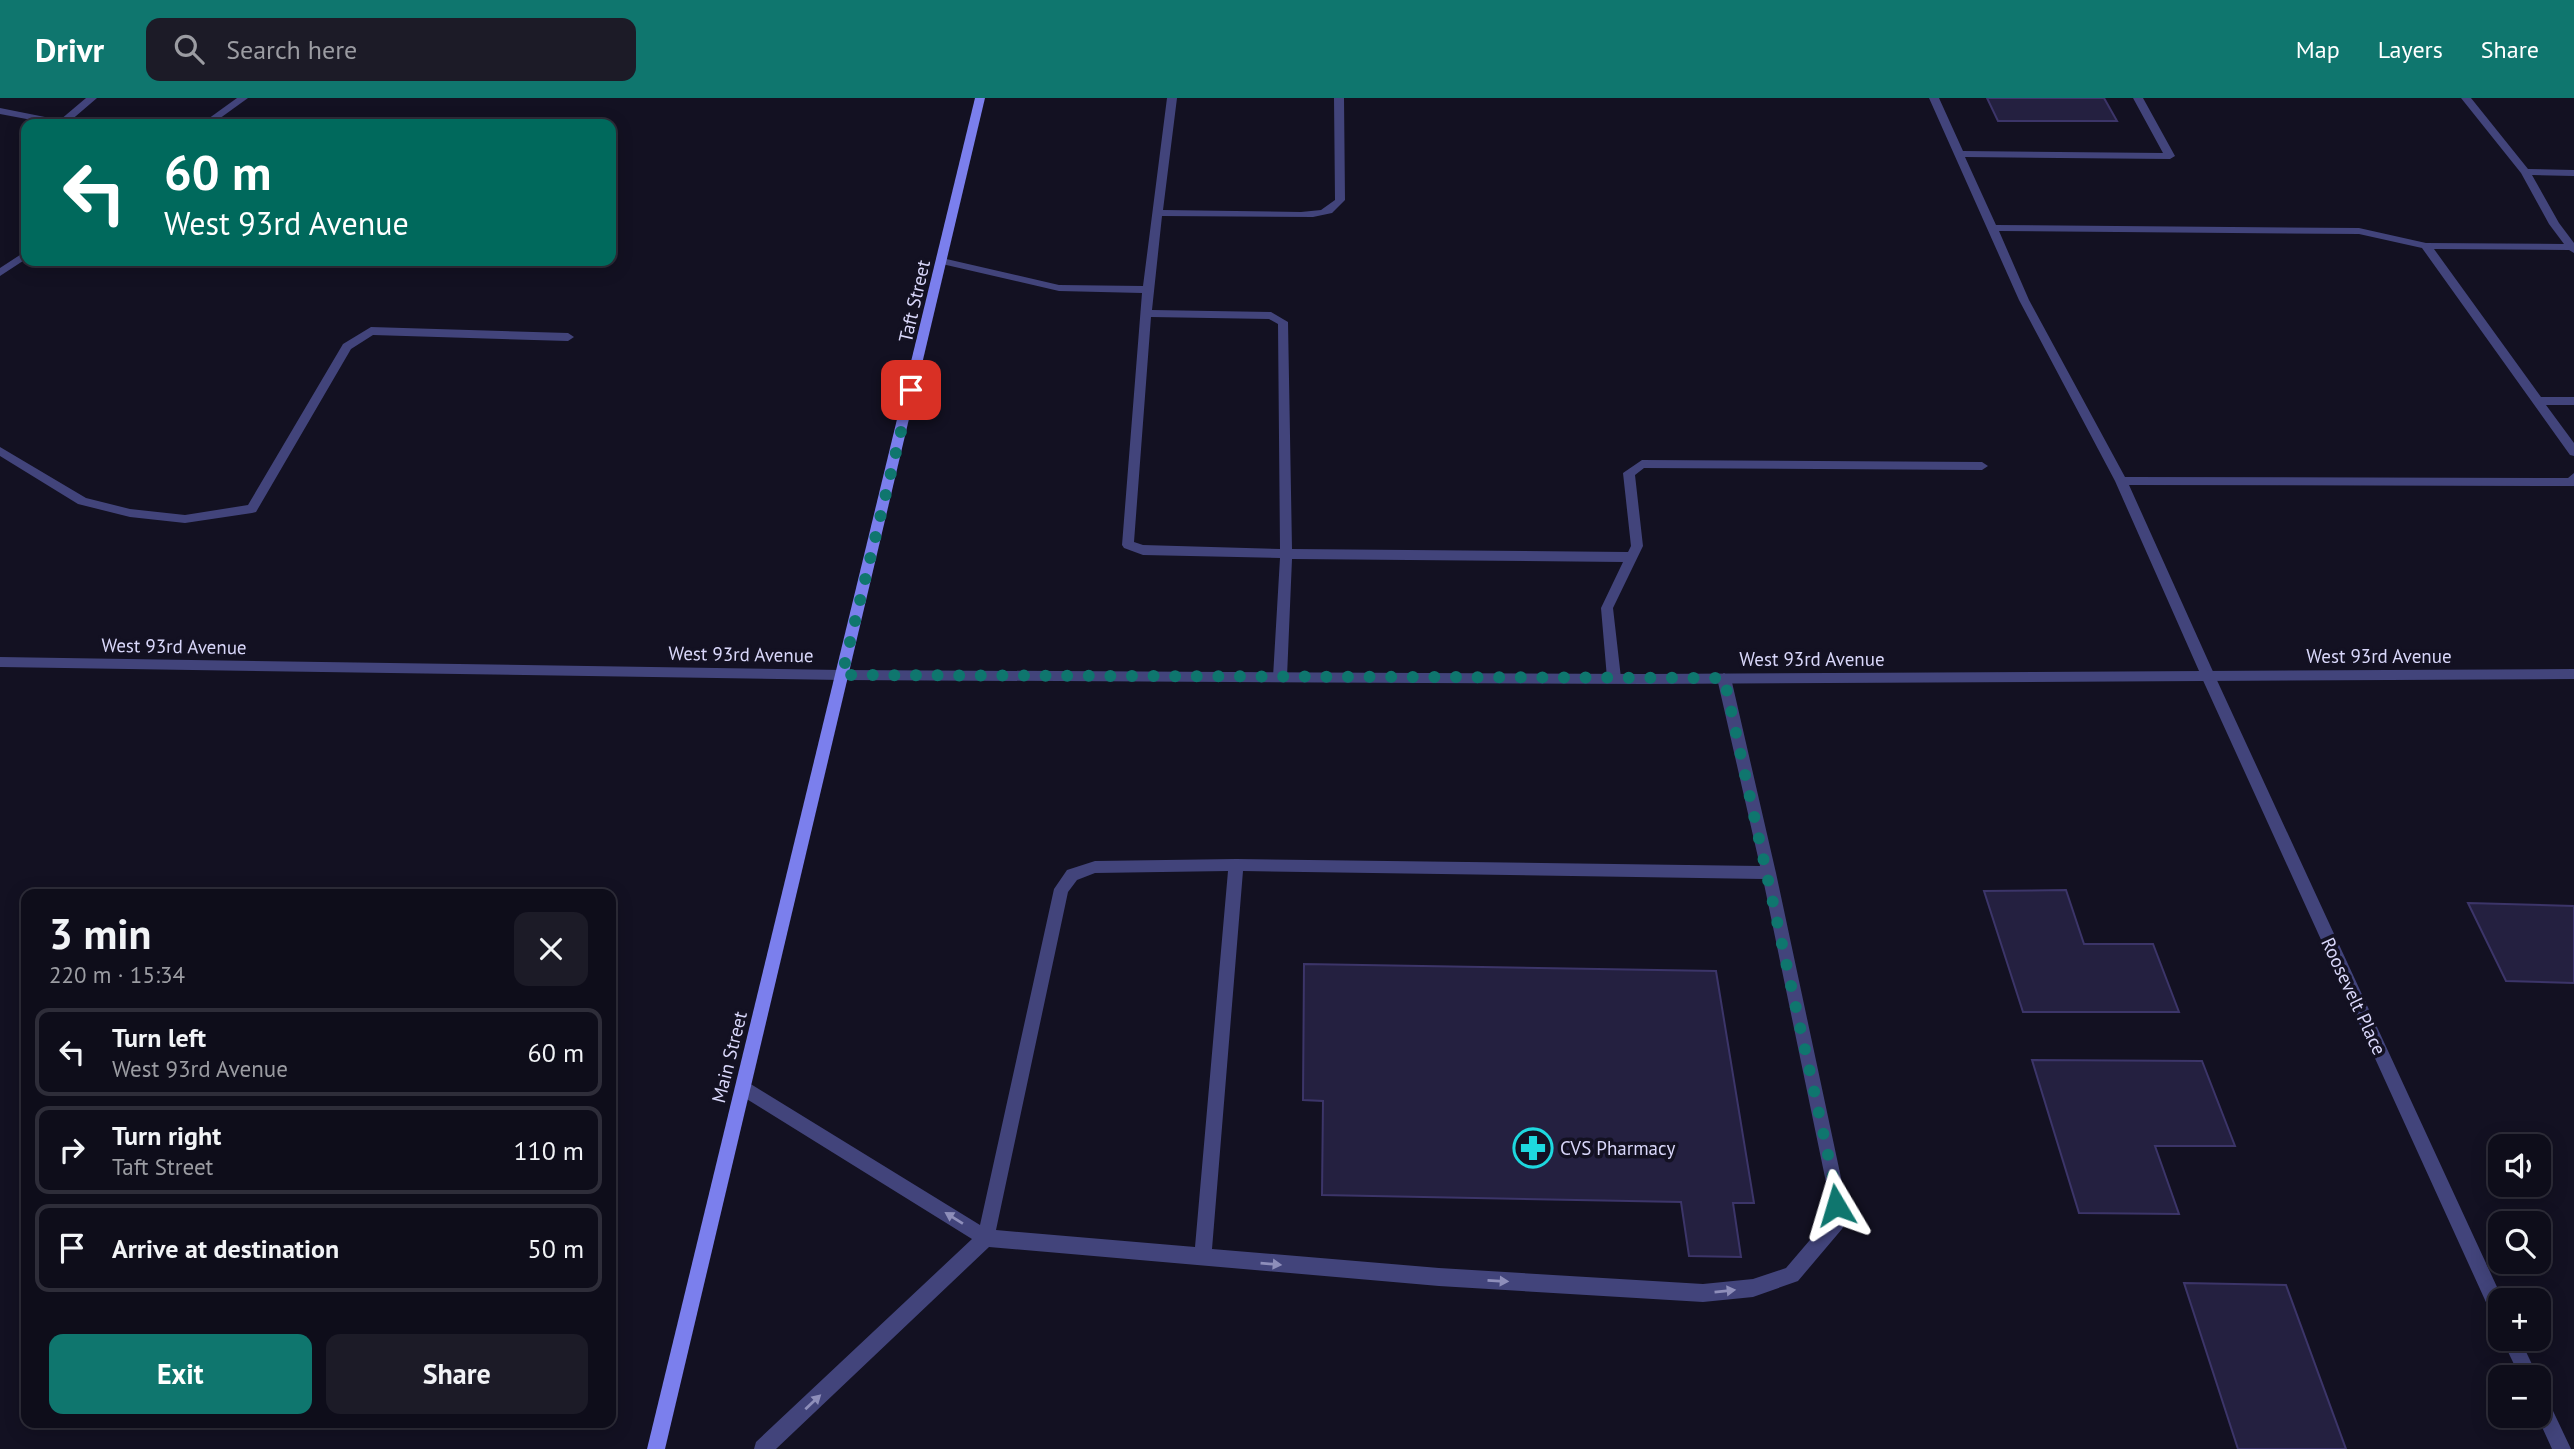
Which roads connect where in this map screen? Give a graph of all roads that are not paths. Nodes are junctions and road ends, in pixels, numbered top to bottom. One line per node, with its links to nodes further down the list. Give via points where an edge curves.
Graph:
1 (92, 98): 11 (street)
2 (243, 98): 12 (street)
3 (980, 98): 21 (main road, Taft Street)
4 (1172, 98): 16 (street)
5 (1339, 98): 16 (street, via 1340,200 1335,208 1301,215)
6 (1934, 98): 13 (street, Roosevelt Place)
7 (2138, 98): 13 (street, via 2170,156)
8 (2466, 98): 14 (street)
9 (0, 111): 10 (street)
10 (43, 119)
11 (68, 119)
12 (213, 119)
13 (1959, 154): 17 (street, Roosevelt Place)
14 (2525, 172): 15 (street); 19 (street)
15 (2574, 173)
16 (1158, 213): 23 (street)
17 (1992, 228): 18 (street, via 2358,231); 32 (street, Roosevelt Place, via 2036,323)
18 (2426, 246): 19 (street); 26 (street)
19 (2573, 248)
20 (21, 258): 22 (street)
21 (942, 261): 23 (street, via 1059,288); 37 (main road, Taft Street)
22 (0, 273)
23 (1148, 290): 24 (street)
24 (1146, 313): 33 (street, via 1283,321); 33 (street, via 1128,545 1143,550)
25 (568, 337): 28 (street, via 371,331 347,347 252,509 185,519 130,513 82,501)
26 (2538, 401): 27 (street); 29 (street)
27 (2574, 401)
28 (0, 451)
29 (2574, 452)
30 (1982, 466): 34 (street, via 1642,464 1629,473 1637,546)
31 (2574, 477): 32 (street, via 2574,482)
32 (2121, 481): 39 (street, Roosevelt Place)
33 (1286, 554): 34 (street); 38 (street)
34 (1632, 557): 40 (street, via 1607,608)
35 (0, 662): 37 (street, West 93rd Avenue)
36 (2574, 674): 39 (street, West 93rd Avenue)
37 (842, 675): 38 (street, West 93rd Avenue); 44 (main road, Main Street)
38 (1279, 677): 40 (street, West 93rd Avenue)
39 (2207, 677): 41 (street, West 93rd Avenue); 47 (street, Roosevelt Place)
40 (1614, 678): 41 (street, West 93rd Avenue)
41 (1724, 678): 43 (street)
42 (1236, 865): 43 (street); 45 (street, via 1095,867 1072,875 1061,889); 46 (street)
43 (1769, 873): 46 (street, one-way to 43, via 1703,1293 1753,1288 1792,1275 1836,1223 1835,1187)
44 (743, 1088): 45 (street, one-way to 44); 49 (main road, Main Street)
45 (986, 1238): 46 (street); 50 (street, one-way to 45)
46 (1203, 1258)
47 (2488, 1288)
48 (2551, 1426): 51 (street)
49 (656, 1449)
50 (763, 1449)
51 (2562, 1449)

